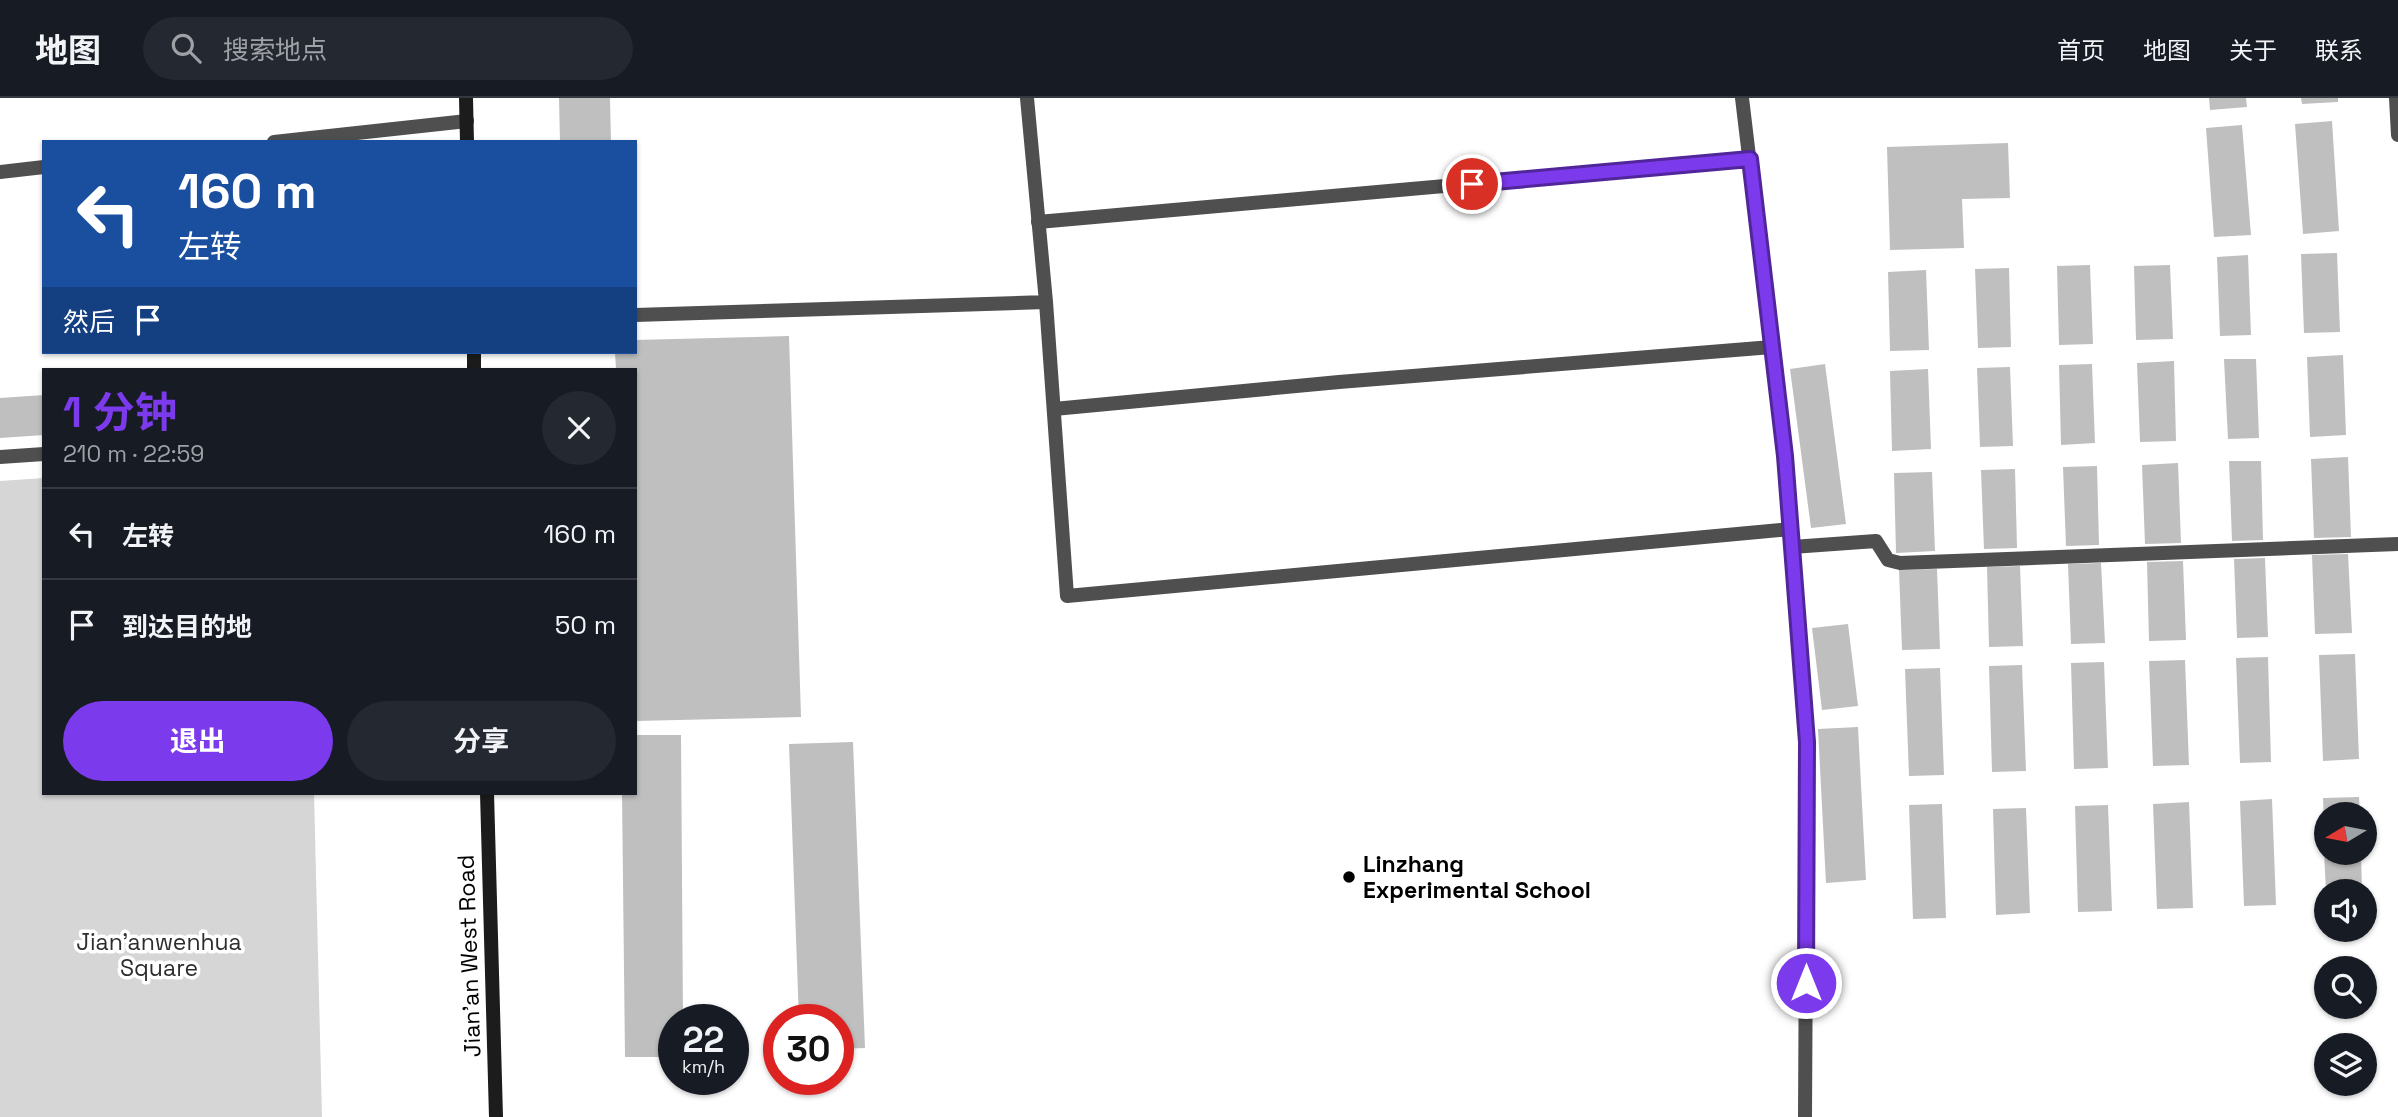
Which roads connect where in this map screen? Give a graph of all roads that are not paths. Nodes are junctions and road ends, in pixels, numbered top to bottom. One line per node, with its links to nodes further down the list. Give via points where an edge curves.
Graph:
1 (466, 98): 5 (main road)
2 (1027, 98): 12 (street)
3 (1742, 98): 9 (street)
4 (2396, 98): 6 (street)
5 (467, 121): 7 (street); 8 (main road)
6 (2398, 135)
7 (292, 140)
8 (467, 140)
9 (1750, 159): 12 (street); 15 (street)
10 (42, 167): 11 (street)
11 (0, 172)
12 (1038, 222): 13 (street)
13 (1046, 302): 14 (street); 16 (street)
14 (637, 315)
15 (1772, 347): 16 (street); 19 (street)
16 (1054, 409): 19 (street, via 1067,596)
17 (42, 454): 18 (street)
18 (0, 457)
19 (1791, 529): 21 (street)
20 (2398, 544): 21 (street, via 1900,563 1888,560 1876,541)
21 (1793, 547): 24 (street, via 1807,742)
22 (487, 795): 23 (main road, Jian'an West Road)
23 (496, 1117)
24 (1805, 1117)

